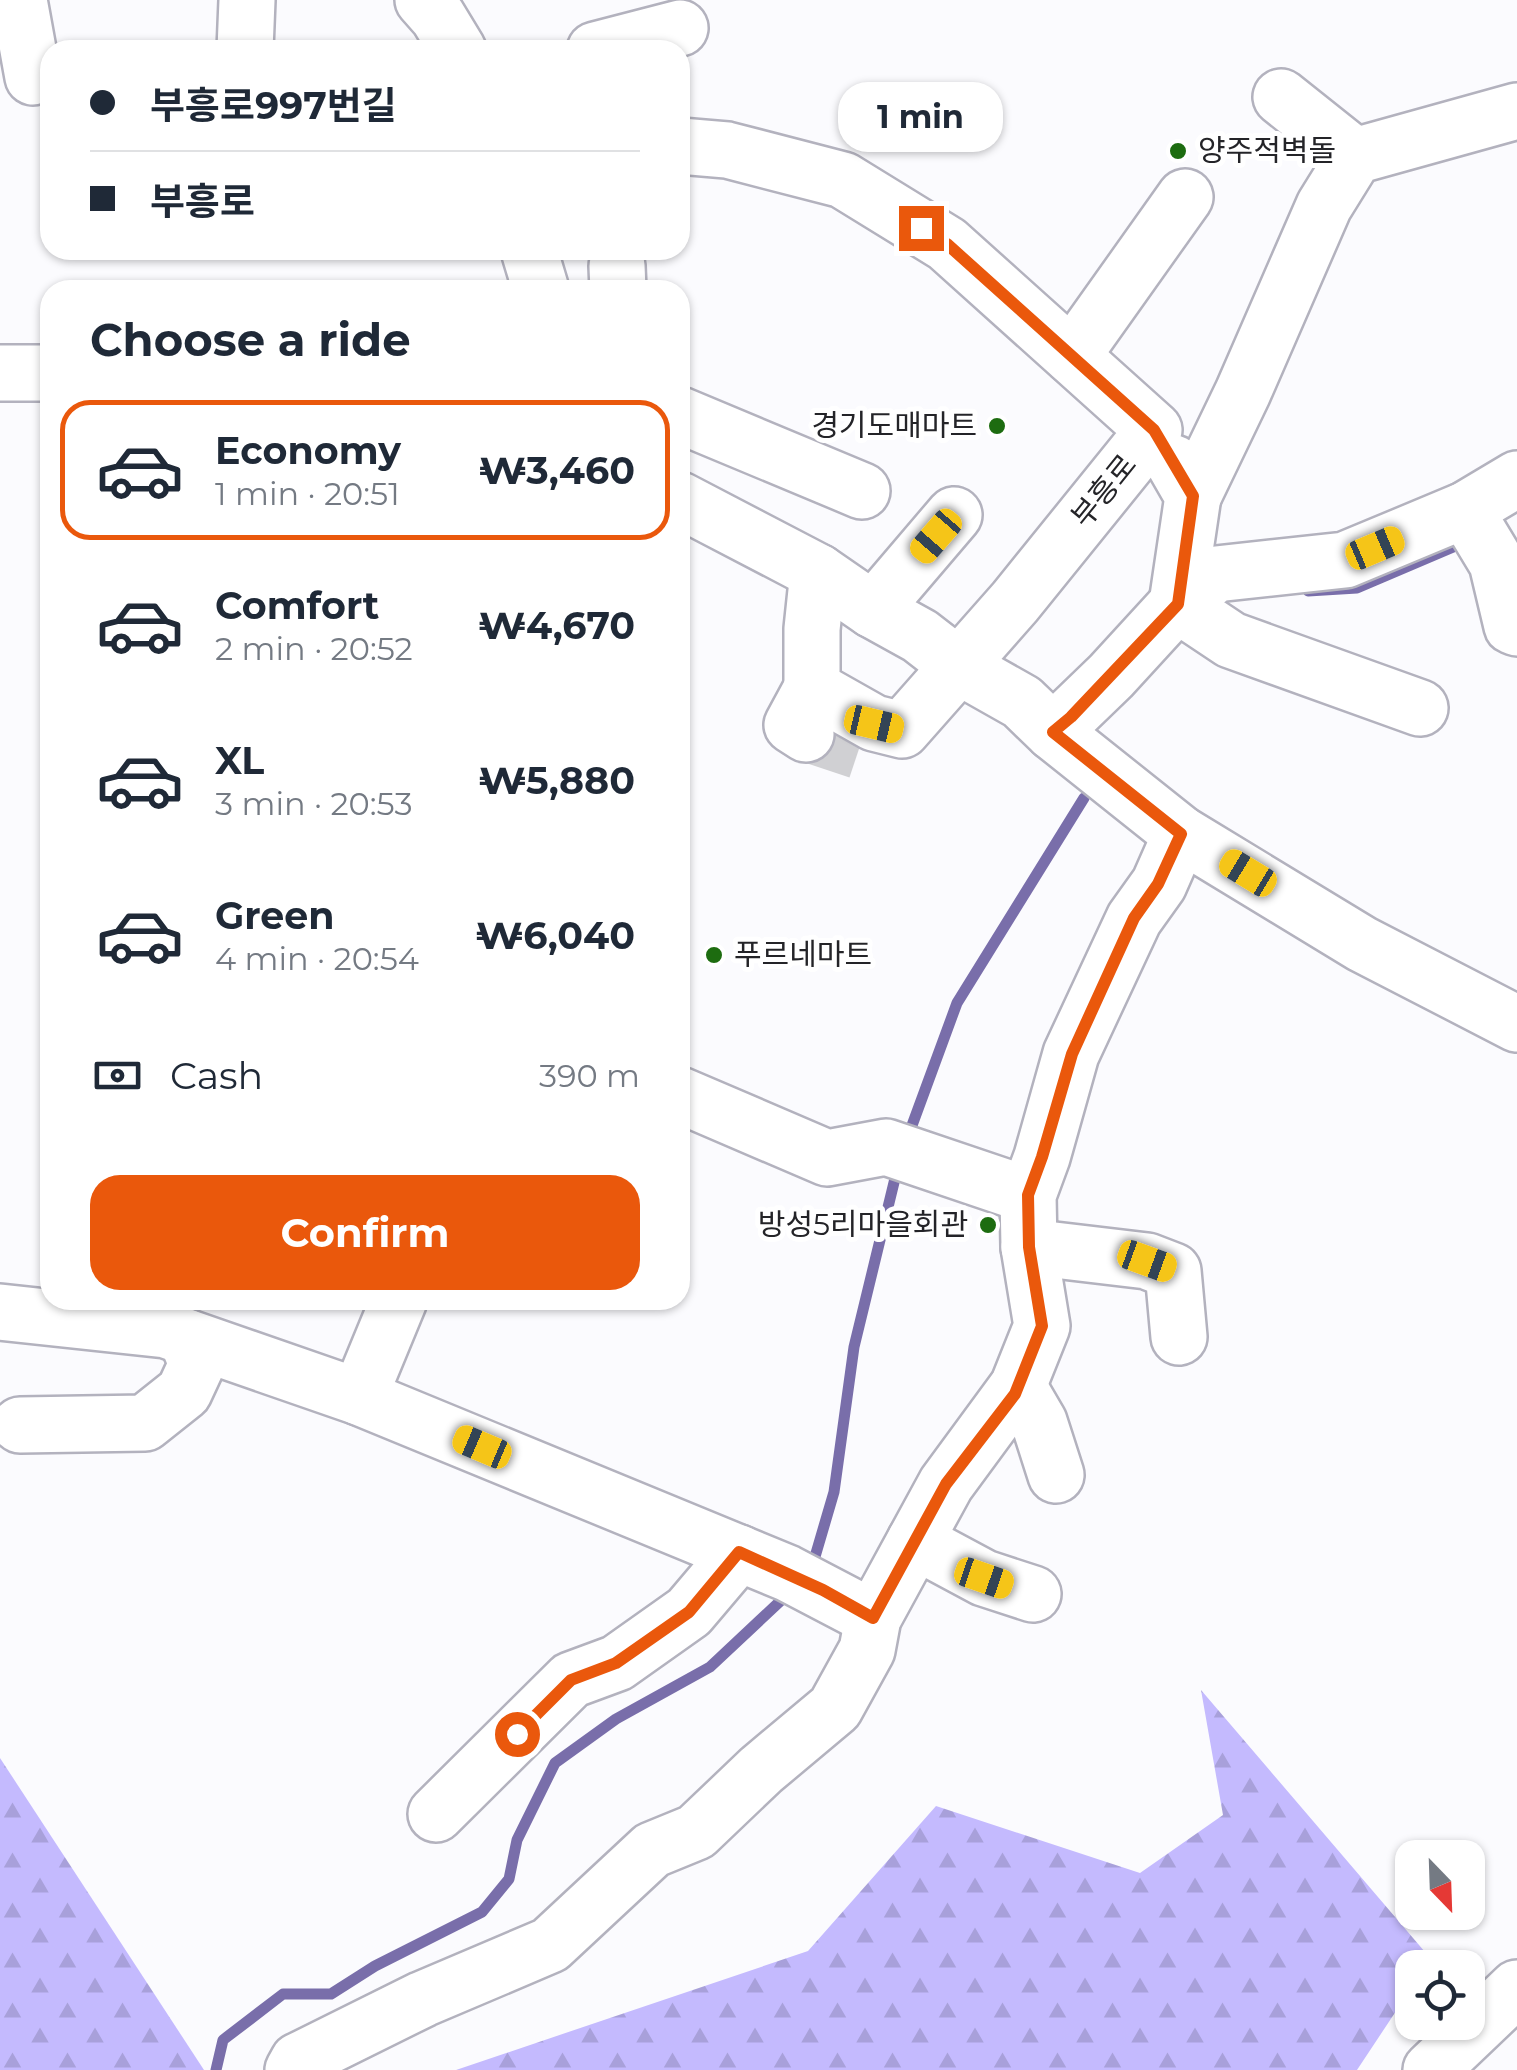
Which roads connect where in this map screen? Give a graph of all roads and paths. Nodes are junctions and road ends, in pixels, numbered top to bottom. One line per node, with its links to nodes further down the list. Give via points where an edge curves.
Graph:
1 (19, 0): 8 (street)
2 (246, 0): 5 (street)
3 (422, 0): 6 (street)
4 (680, 28): 7 (street)
5 (245, 40)
6 (452, 40)
7 (633, 40)
8 (28, 77)
9 (1282, 97): 12 (street)
10 (1517, 110): 12 (street)
11 (690, 147): 14 (street, 부흥로, via 843,180 947,244)
12 (1355, 156): 21 (street, via 1324,206)
13 (1185, 197): 14 (street)
14 (1072, 356): 18 (street, 부흥로)
15 (0, 373): 16 (street)
16 (40, 373)
17 (690, 419): 20 (street)
18 (1154, 430): 21 (street); 29 (street, 부흥로)
19 (1517, 479): 23 (street)
20 (862, 491)
21 (1193, 496): 26 (street)
22 (690, 505): 25 (street)
23 (1465, 510): 26 (street, via 1344,560 1216,574); 28 (street, via 1497,563)
24 (954, 515): 27 (street)
25 (818, 572): 27 (street); 29 (street, 부흥로, via 809,711 874,724 888,744)
26 (1178, 604): 30 (street, via 1231,640); 31 (street)
27 (873, 610): 29 (street)
28 (1517, 628)
29 (960, 666): 31 (street, via 1022,702)
30 (1420, 708)
31 (1053, 732): 32 (street)
32 (1181, 834): 33 (street, via 1362,944); 35 (street, via 1072,1054)
33 (1517, 1024)
34 (690, 1099): 35 (street, via 827,1158 906,1152)
35 (1028, 1221): 39 (street, via 1173,1271); 40 (street, via 1042,1326)
36 (395, 1310): 41 (street)
37 (0, 1312): 38 (street, via 166,1330)
38 (189, 1318): 41 (street); 42 (street, via 197,1364 184,1392 145,1423)
39 (1179, 1338)
40 (1018, 1386): 43 (street, via 1039,1422); 44 (street, via 946,1484)
41 (359, 1397): 45 (street)
42 (20, 1425)
43 (1056, 1476)
44 (915, 1541): 46 (street, via 984,1578); 47 (street)
45 (783, 1572): 47 (street); 48 (street, via 689,1612 616,1663 571,1680)
46 (1033, 1594)
47 (873, 1618): 50 (street, via 868,1650 835,1708 696,1832 652,1850 550,1945 423,1999 298,2061)
48 (436, 1814)
49 (1517, 1988): 51 (street)
50 (293, 2070)
51 (1432, 2070)

